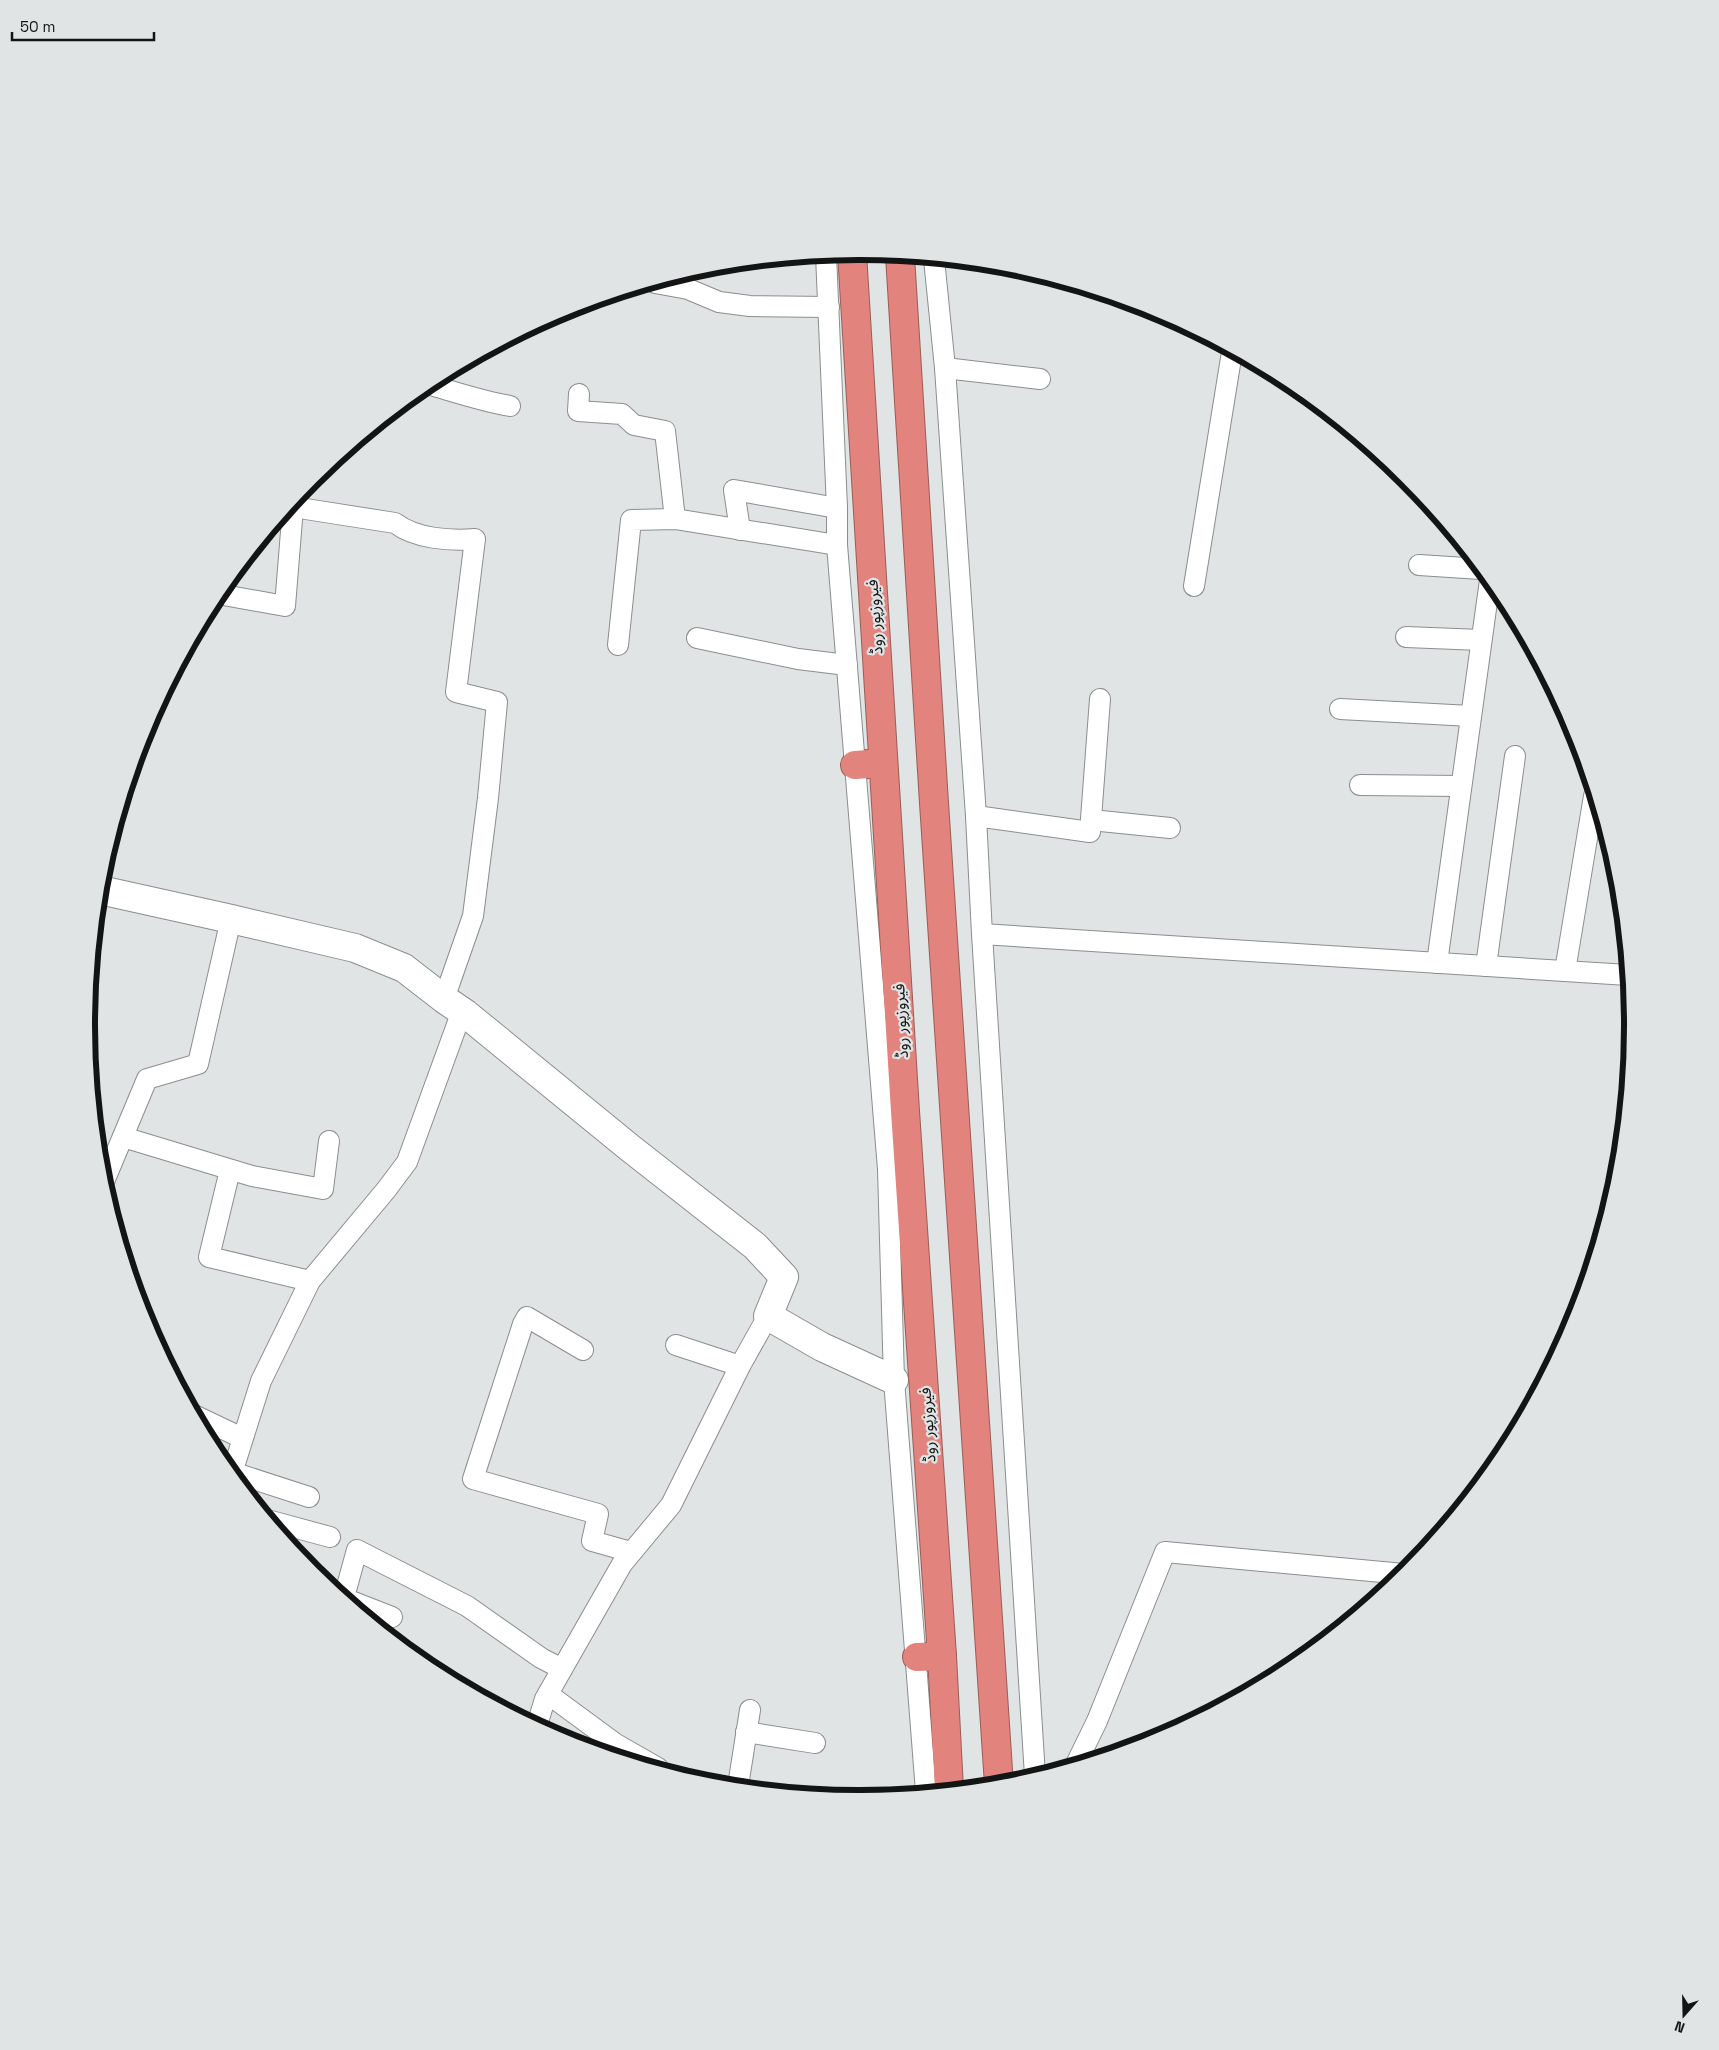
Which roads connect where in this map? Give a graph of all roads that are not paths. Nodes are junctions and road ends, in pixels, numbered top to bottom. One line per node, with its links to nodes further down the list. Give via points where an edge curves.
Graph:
1 (853, 260): 33 (highway, فیروزپور روڈ)
2 (826, 261): 6 (street)
3 (900, 262): 81 (highway)
4 (935, 265): 8 (street)
5 (668, 285): 6 (street, via 688,289 719,302 750,306)
6 (829, 307): 14 (street)
7 (1231, 357): 21 (street)
8 (946, 368): 9 (street); 38 (street)
9 (1040, 379)
10 (438, 387): 12 (street, via 478,401)
11 (579, 394): 16 (street, via 578,411 622,414 634,425 665,431)
12 (510, 406)
13 (299, 506): 48 (street, via 395,523 403,529 454,541 475,539 456,692 497,702 473,916)
14 (837, 508): 17 (street, via 734,490); 18 (street)
15 (292, 513): 23 (street, via 285,606)
16 (675, 519): 17 (street); 27 (street, via 631,520)
17 (740, 530): 18 (street)
18 (837, 546): 28 (street)
19 (1419, 565): 20 (street)
20 (1472, 568)
21 (1194, 586)
22 (1488, 591): 26 (street)
23 (227, 596)
24 (1406, 637): 26 (street)
25 (697, 638): 28 (street, via 798,659)
26 (1481, 640): 31 (street)
27 (618, 644)
28 (846, 665): 34 (street)
29 (1100, 699): 39 (street)
30 (1340, 709): 31 (street)
31 (1471, 716): 36 (street)
32 (1515, 756): 45 (street)
33 (883, 763): 34 (highway); 71 (highway, فیروزپور روڈ, via 905,1111)
34 (855, 765): 58 (street, via 888,1169)
35 (1360, 785): 36 (street)
36 (1461, 786): 44 (street)
37 (1592, 808): 46 (street)
38 (976, 816): 39 (street, via 1090,832); 43 (street)
39 (1091, 820): 40 (street)
40 (1170, 828)
41 (107, 892): 42 (street)
42 (231, 919): 48 (street, via 355,948 404,968); 49 (street, via 198,1064 147,1079)
43 (982, 934): 44 (street); 80 (street)
44 (1437, 963): 45 (street)
45 (1486, 966): 46 (street)
46 (1565, 971): 47 (street)
47 (1622, 975)
48 (453, 1005): 53 (street, via 407,1162); 54 (street, via 755,1246 784,1277)
49 (123, 1137): 51 (street); 52 (street)
50 (329, 1141): 51 (street, via 323,1189)
51 (230, 1170): 53 (street, via 209,1257)
52 (109, 1171)
53 (310, 1281): 60 (street, via 261,1381)
54 (768, 1316): 57 (street); 58 (street, via 822,1347)
55 (676, 1345): 57 (street)
56 (583, 1350): 66 (street, via 527,1317 522,1324 473,1479 598,1514 592,1541)
57 (740, 1366): 66 (street, via 671,1505)
58 (894, 1380): 71 (street)
59 (206, 1421): 60 (street)
60 (242, 1438): 61 (street)
61 (234, 1464)
62 (242, 1475): 63 (street)
63 (309, 1497)
64 (281, 1524): 65 (street)
65 (330, 1538)
66 (631, 1552): 72 (street)
67 (1393, 1573): 79 (street, via 1165,1552)
68 (347, 1592): 72 (street, via 357,1550 467,1606)
69 (359, 1603): 70 (street)
70 (392, 1616)
71 (929, 1657): 83 (highway, فیروزپور روڈ); 84 (street)
72 (562, 1669): 73 (street)
73 (548, 1694): 75 (street); 78 (street)
74 (750, 1710): 76 (street)
75 (539, 1719)
76 (746, 1732): 77 (street); 82 (street)
77 (815, 1743)
78 (636, 1755)
79 (1080, 1756)
80 (1035, 1769)
81 (999, 1777)
82 (739, 1780)
83 (948, 1784)
84 (926, 1786)

